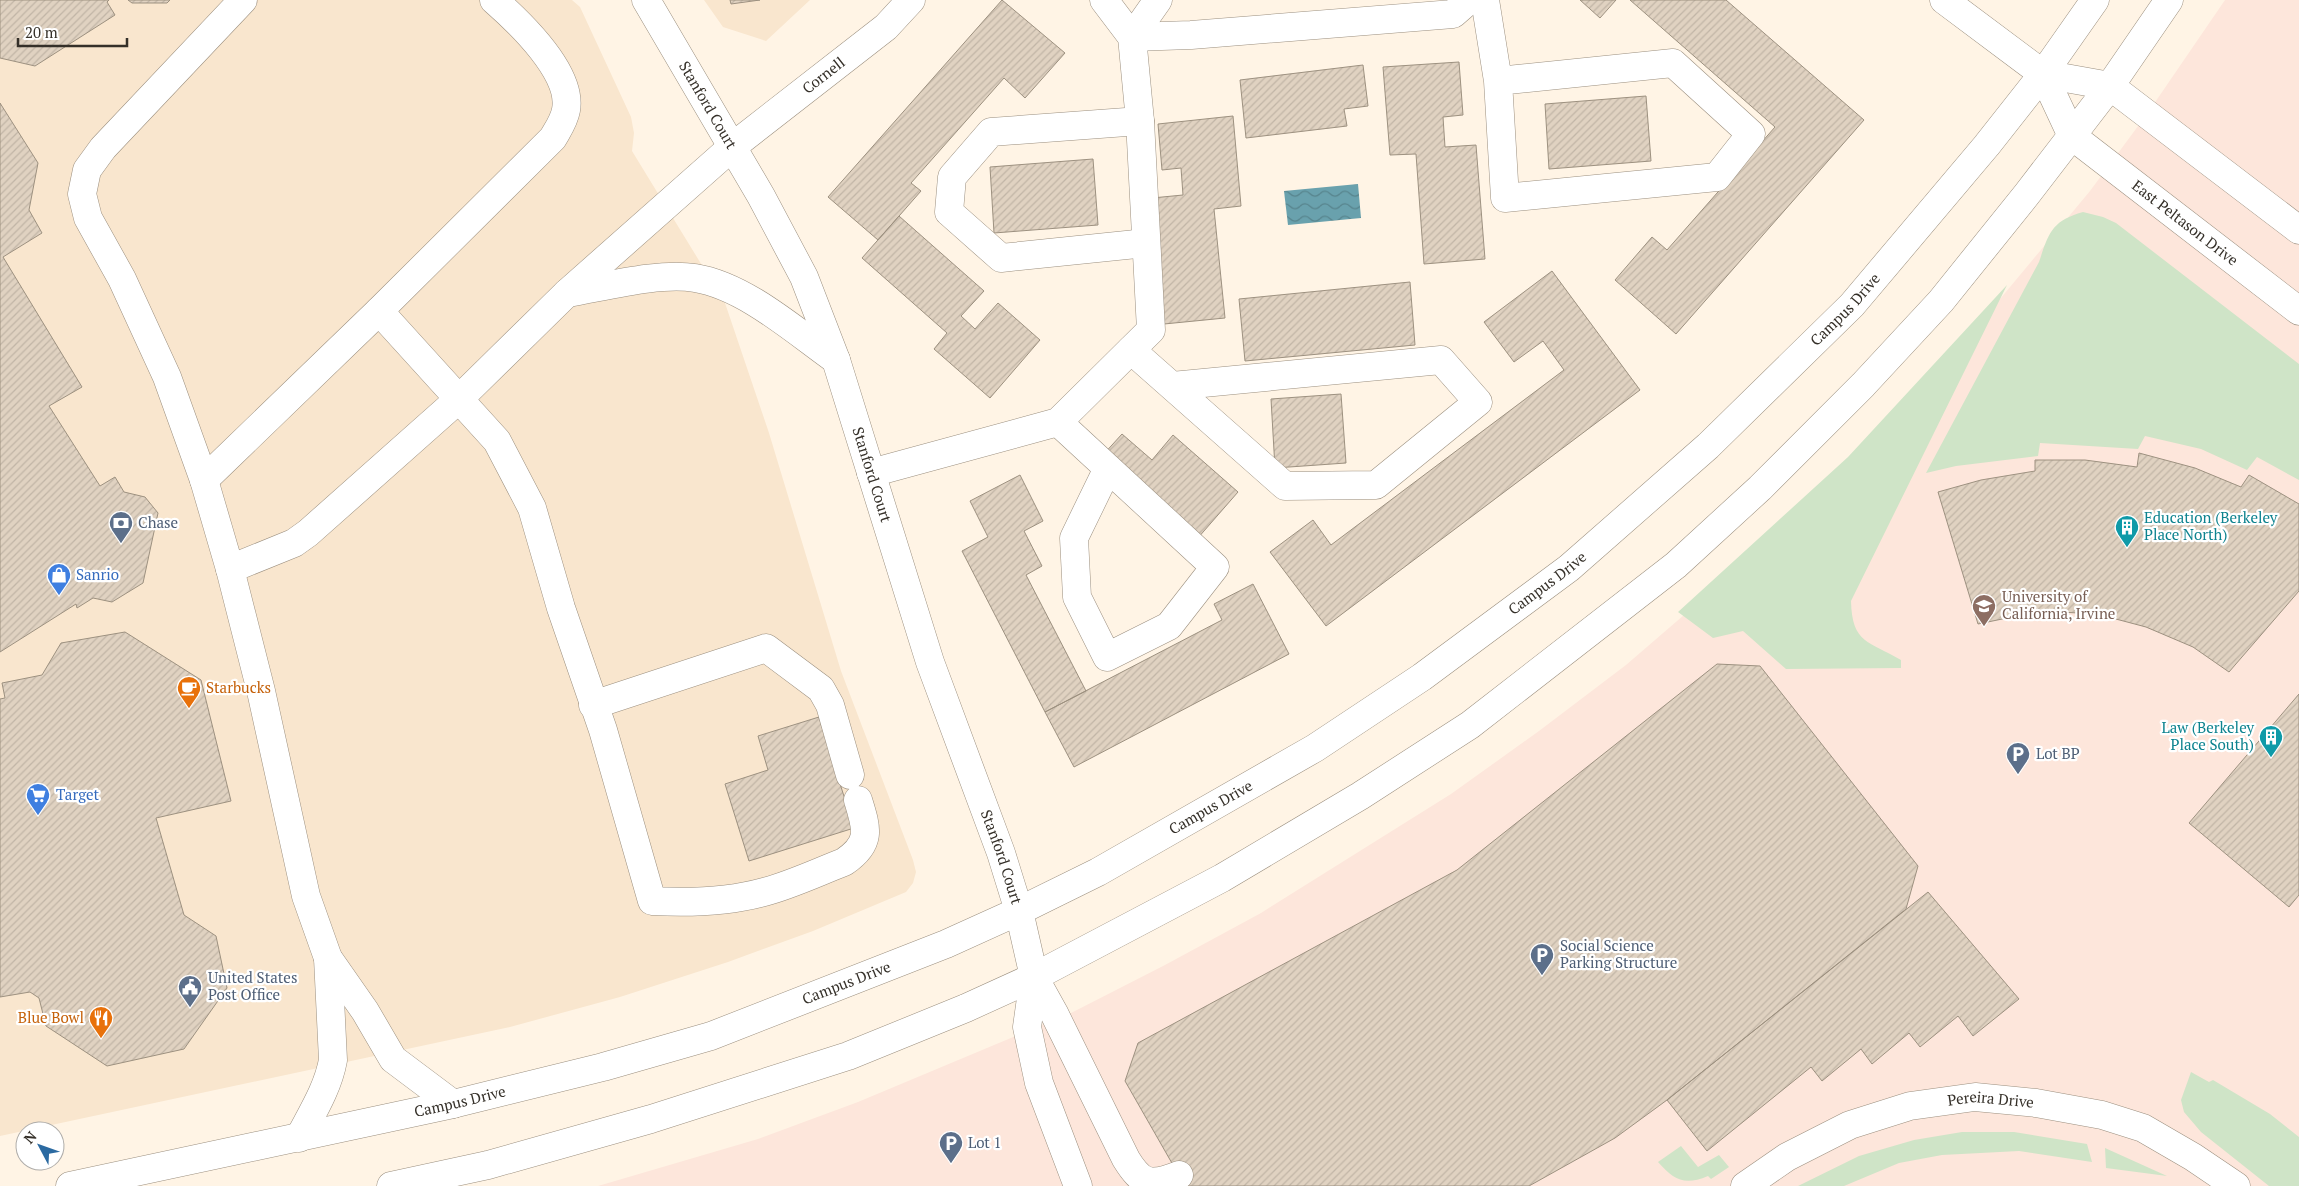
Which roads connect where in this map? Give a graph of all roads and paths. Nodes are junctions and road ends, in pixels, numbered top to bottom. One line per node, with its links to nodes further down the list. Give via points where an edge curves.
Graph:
1 (243, 0): 31 (main road, via 103,148 87,170 82,194 88,218 122,280 167,377)
2 (494, 0): 22 (main road, via 518,20 547,53 565,94 567,108 562,123 553,138)
3 (646, 0): 18 (main road, Stanford Court)
4 (910, 0): 18 (main road, Cornell, via 886,27 838,67)
5 (1104, 0): 12 (main road)
6 (1158, 0): 12 (main road)
7 (1469, 0): 12 (main road, via 1453,14)
8 (1485, 0): 14 (main road)
9 (1944, 0): 13 (main road)
10 (2095, 0): 13 (main road, Campus Drive)
11 (2169, 0): 15 (main road)
12 (1132, 37): 16 (main road)
13 (2043, 74): 15 (main road); 17 (main road); 34 (main road, Campus Drive, via 1988,145 1852,305 1708,446 1569,568 1422,677 1314,748 1098,872)
14 (1498, 81): 14 (main road, via 1505,198 1717,177 1751,134 1673,63)
15 (2110, 86): 17 (main road); 19 (main road)
16 (1140, 121): 20 (main road); 20 (main road, via 990,132 952,177 949,212 1001,258)
17 (2072, 136): 23 (main road, East Peltason Drive); 36 (main road, via 1941,301 1773,475 1676,565 1470,725 1222,878)
18 (732, 147): 21 (main road, Cornell); 25 (main road, Stanford Court, via 804,277)
19 (2299, 230)
20 (1146, 243): 24 (main road, via 1151,330)
21 (567, 293): 25 (main road, via 663,277 694,278 720,284 761,307); 27 (main road, Cornell)
22 (379, 311): 27 (main road); 31 (main road)
23 (2299, 311)
24 (1131, 350): 26 (main road); 28 (main road)
25 (836, 360): 30 (main road, Stanford Court)
26 (1172, 386): 26 (main road, via 1441,360 1478,402 1376,485 1285,486)
27 (460, 398): 32 (main road, Cornell, via 308,533 294,543); 33 (main road, via 497,441 532,508)
28 (1058, 422): 29 (main road); 30 (main road)
29 (1108, 468): 29 (main road, via 1074,538 1077,597 1107,656 1170,626 1215,566)
30 (871, 473): 34 (main road, Stanford Court, via 930,662 1001,853)
31 (204, 480): 32 (main road)
32 (230, 569): 35 (main road, via 261,691 306,896)
33 (593, 705): 33 (main road, via 652,901 731,899 764,892 844,862 856,854 864,842 865,825 830,705 821,689 766,648)
34 (1019, 911): 36 (main road, Stanford Court); 37 (main road, Campus Drive, via 946,944 710,1036 603,1067)
35 (328, 958): 37 (main road, via 365,1011 392,1059); 38 (main road, via 333,1060 320,1098)
36 (1034, 977): 39 (main road, via 1137,1176 1152,1183); 41 (main road, via 848,1056 650,1119 488,1165); 42 (main road, via 1027,1027 1039,1083)
37 (453, 1104): 38 (main road, Campus Drive)
38 (298, 1138): 40 (main road, Campus Drive)
39 (1179, 1175)
40 (70, 1186)
41 (391, 1186)
42 (1078, 1186)
43 (1745, 1186): 44 (main road, Pereira Drive, via 1788,1158 1850,1125 1910,1106 1975,1097 2036,1103 2143,1128)
44 (2236, 1186)

